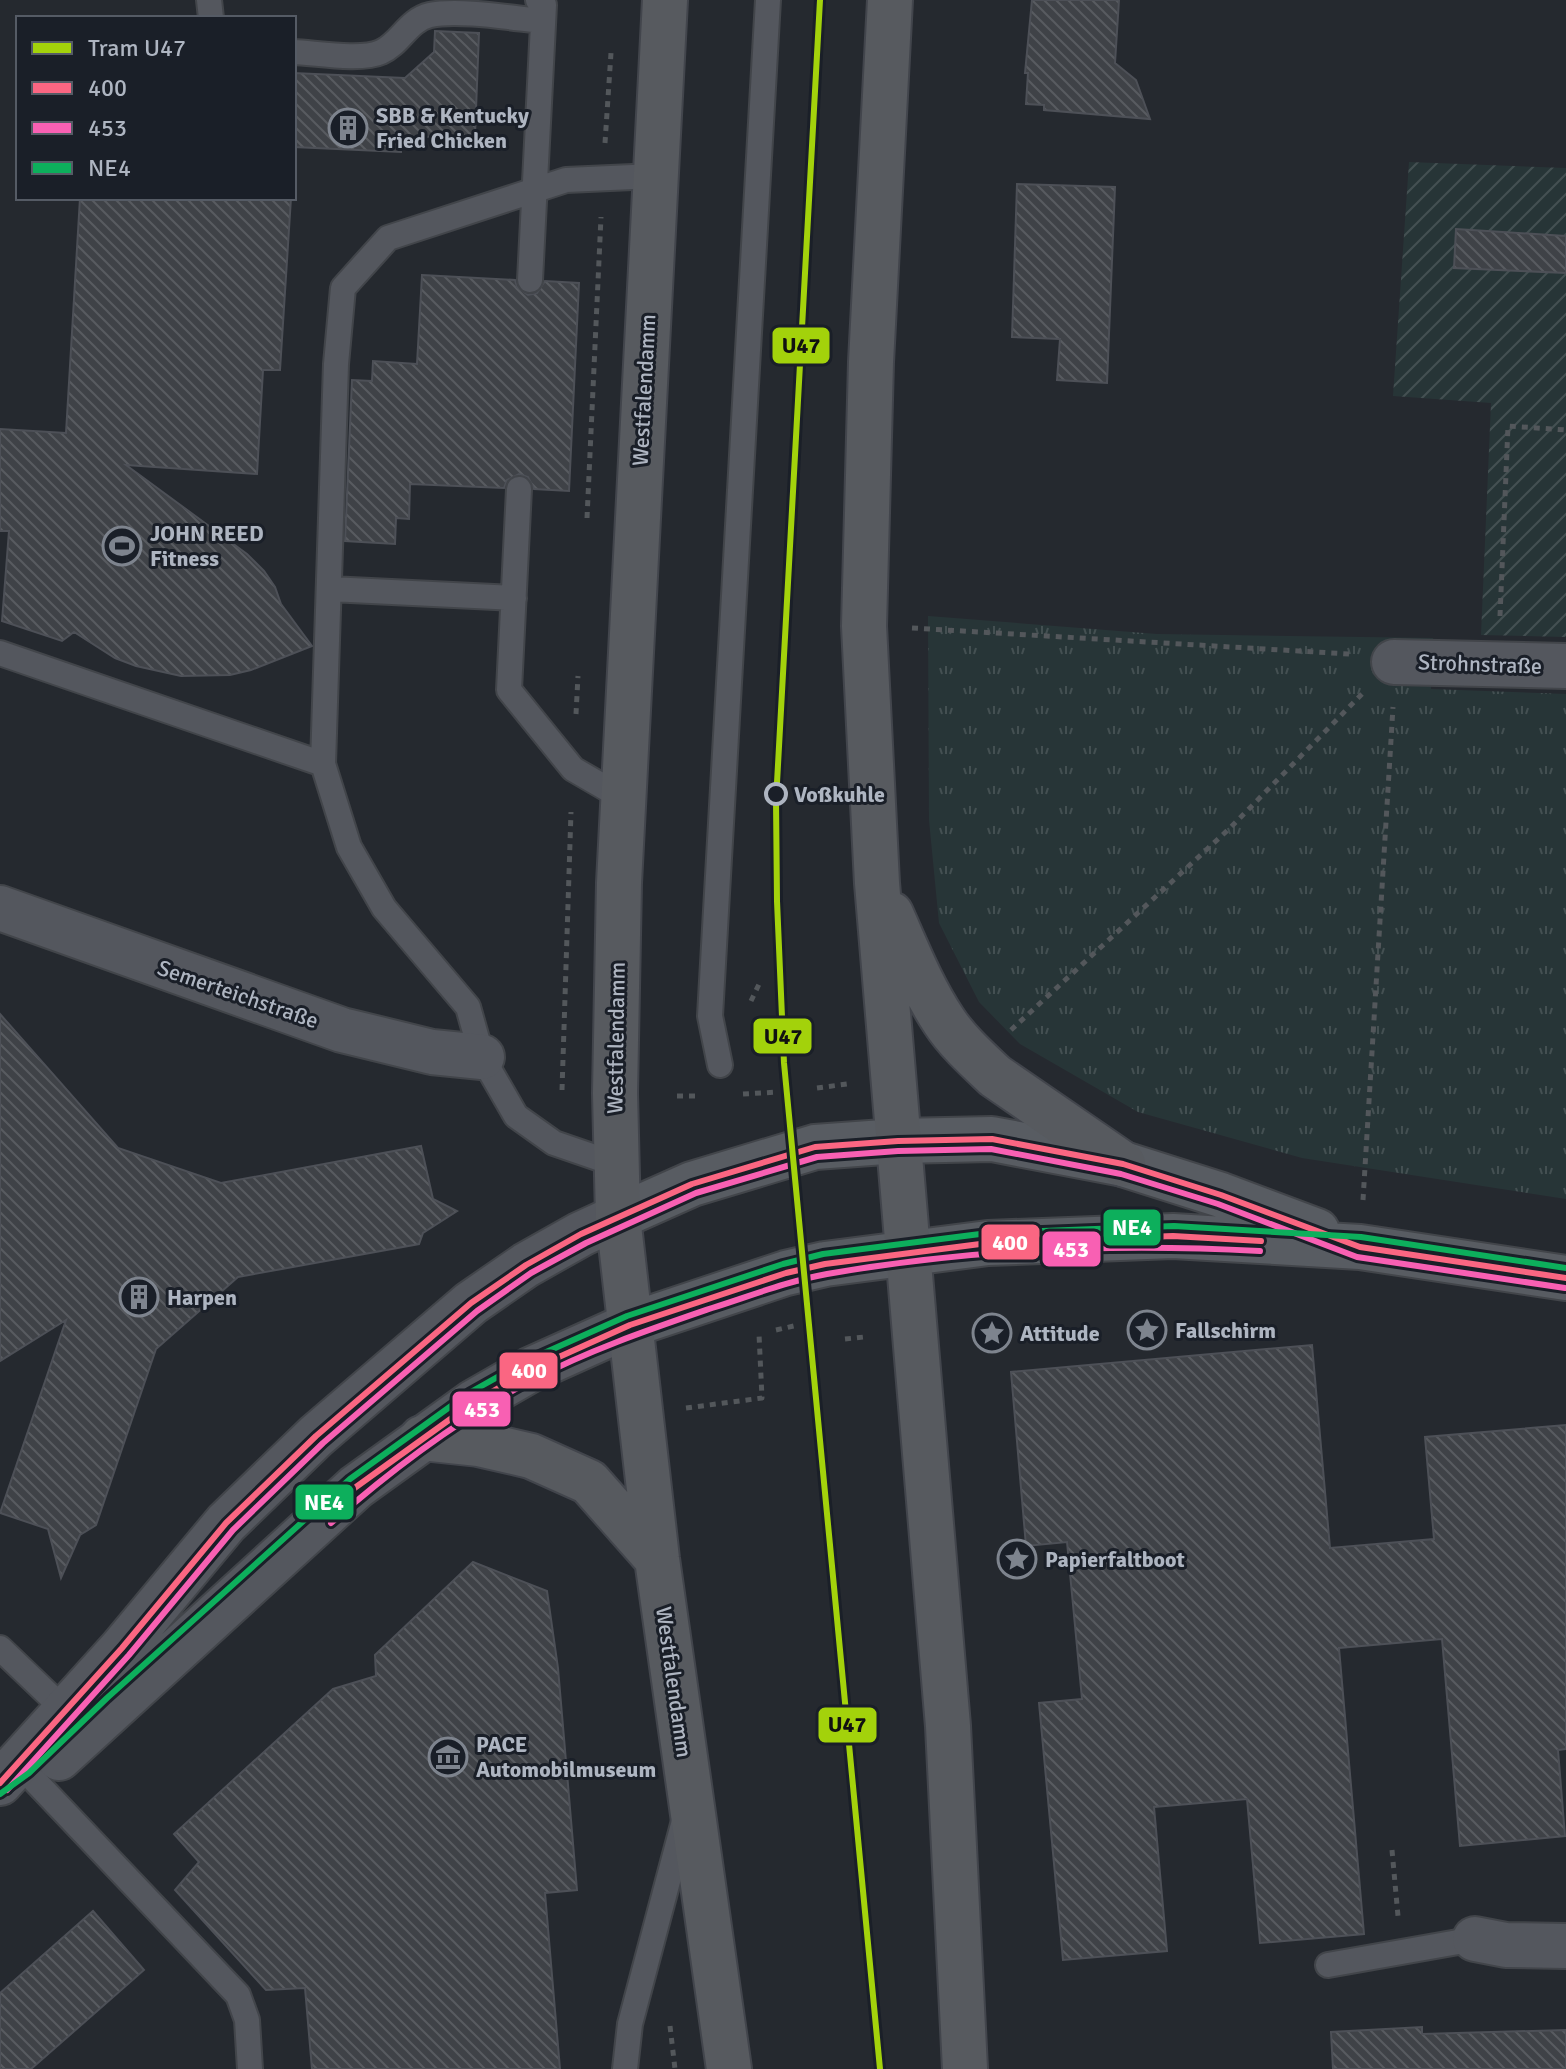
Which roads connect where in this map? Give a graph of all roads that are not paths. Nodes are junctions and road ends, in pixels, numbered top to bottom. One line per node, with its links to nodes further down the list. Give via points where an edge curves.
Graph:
1 (665, 0): 6 (main road, Westfalendamm)
2 (768, 0): 20 (lane, via 710,1016)
3 (890, 0): 17 (main road, via 864,626)
4 (540, 10): 5 (lane, via 428,15 383,52 367,56); 7 (lane)
5 (296, 52)
6 (655, 176): 7 (lane, via 566,180); 16 (main road, Westfalendamm)
7 (533, 190): 8 (lane); 10 (lane, via 388,238 343,288)
8 (530, 280)
9 (519, 489): 11 (lane)
10 (330, 589): 11 (lane); 15 (lane)
11 (514, 598): 16 (lane, via 509,690 573,769)
12 (0, 653): 15 (lane)
13 (1394, 662): 14 (street, Strohnstraße)
14 (1566, 666)
15 (323, 764): 19 (lane, via 349,847 384,908 468,1007)
16 (623, 798): 22 (main road, Westfalendamm)
17 (877, 883): 21 (main road); 23 (main road, via 944,1022 995,1076)
18 (0, 908): 19 (street, Semerteichstraße, via 342,1030 432,1052)
19 (482, 1057): 22 (lane, via 516,1116 554,1143)
20 (720, 1065)
21 (898, 1141): 23 (main road, via 992,1139); 24 (main road, via 815,1147 692,1184); 26 (main road)
22 (615, 1164): 24 (main road, Westfalendamm)
23 (1123, 1164): 25 (main road)
24 (618, 1217): 28 (main road, Westfalendamm); 32 (street, via 526,1265 471,1303 316,1436 226,1523 122,1648)
25 (1360, 1247): 26 (main road, via 1173,1236 988,1243); 27 (main road)
26 (908, 1254): 28 (main road, via 786,1273); 42 (main road, via 948,1726)
27 (1566, 1278)
28 (630, 1325): 29 (street, via 530,1370); 30 (main road, Westfalendamm)
29 (422, 1438): 30 (main road, via 531,1456 589,1482); 32 (street)
30 (657, 1559): 34 (main road, Westfalendamm)
31 (0, 1648): 32 (lane)
32 (76, 1721): 33 (street)
33 (18, 1782): 35 (street); 39 (lane, via 238,1995 247,2020)
34 (691, 1796): 40 (lane, via 630,2024); 41 (main road, Westfalendamm)
35 (0, 1806)
36 (1475, 1939): 37 (street); 38 (lane)
37 (1566, 1946)
38 (1328, 1965)
39 (250, 2069)
40 (625, 2069)
41 (729, 2069)
42 (965, 2069)

